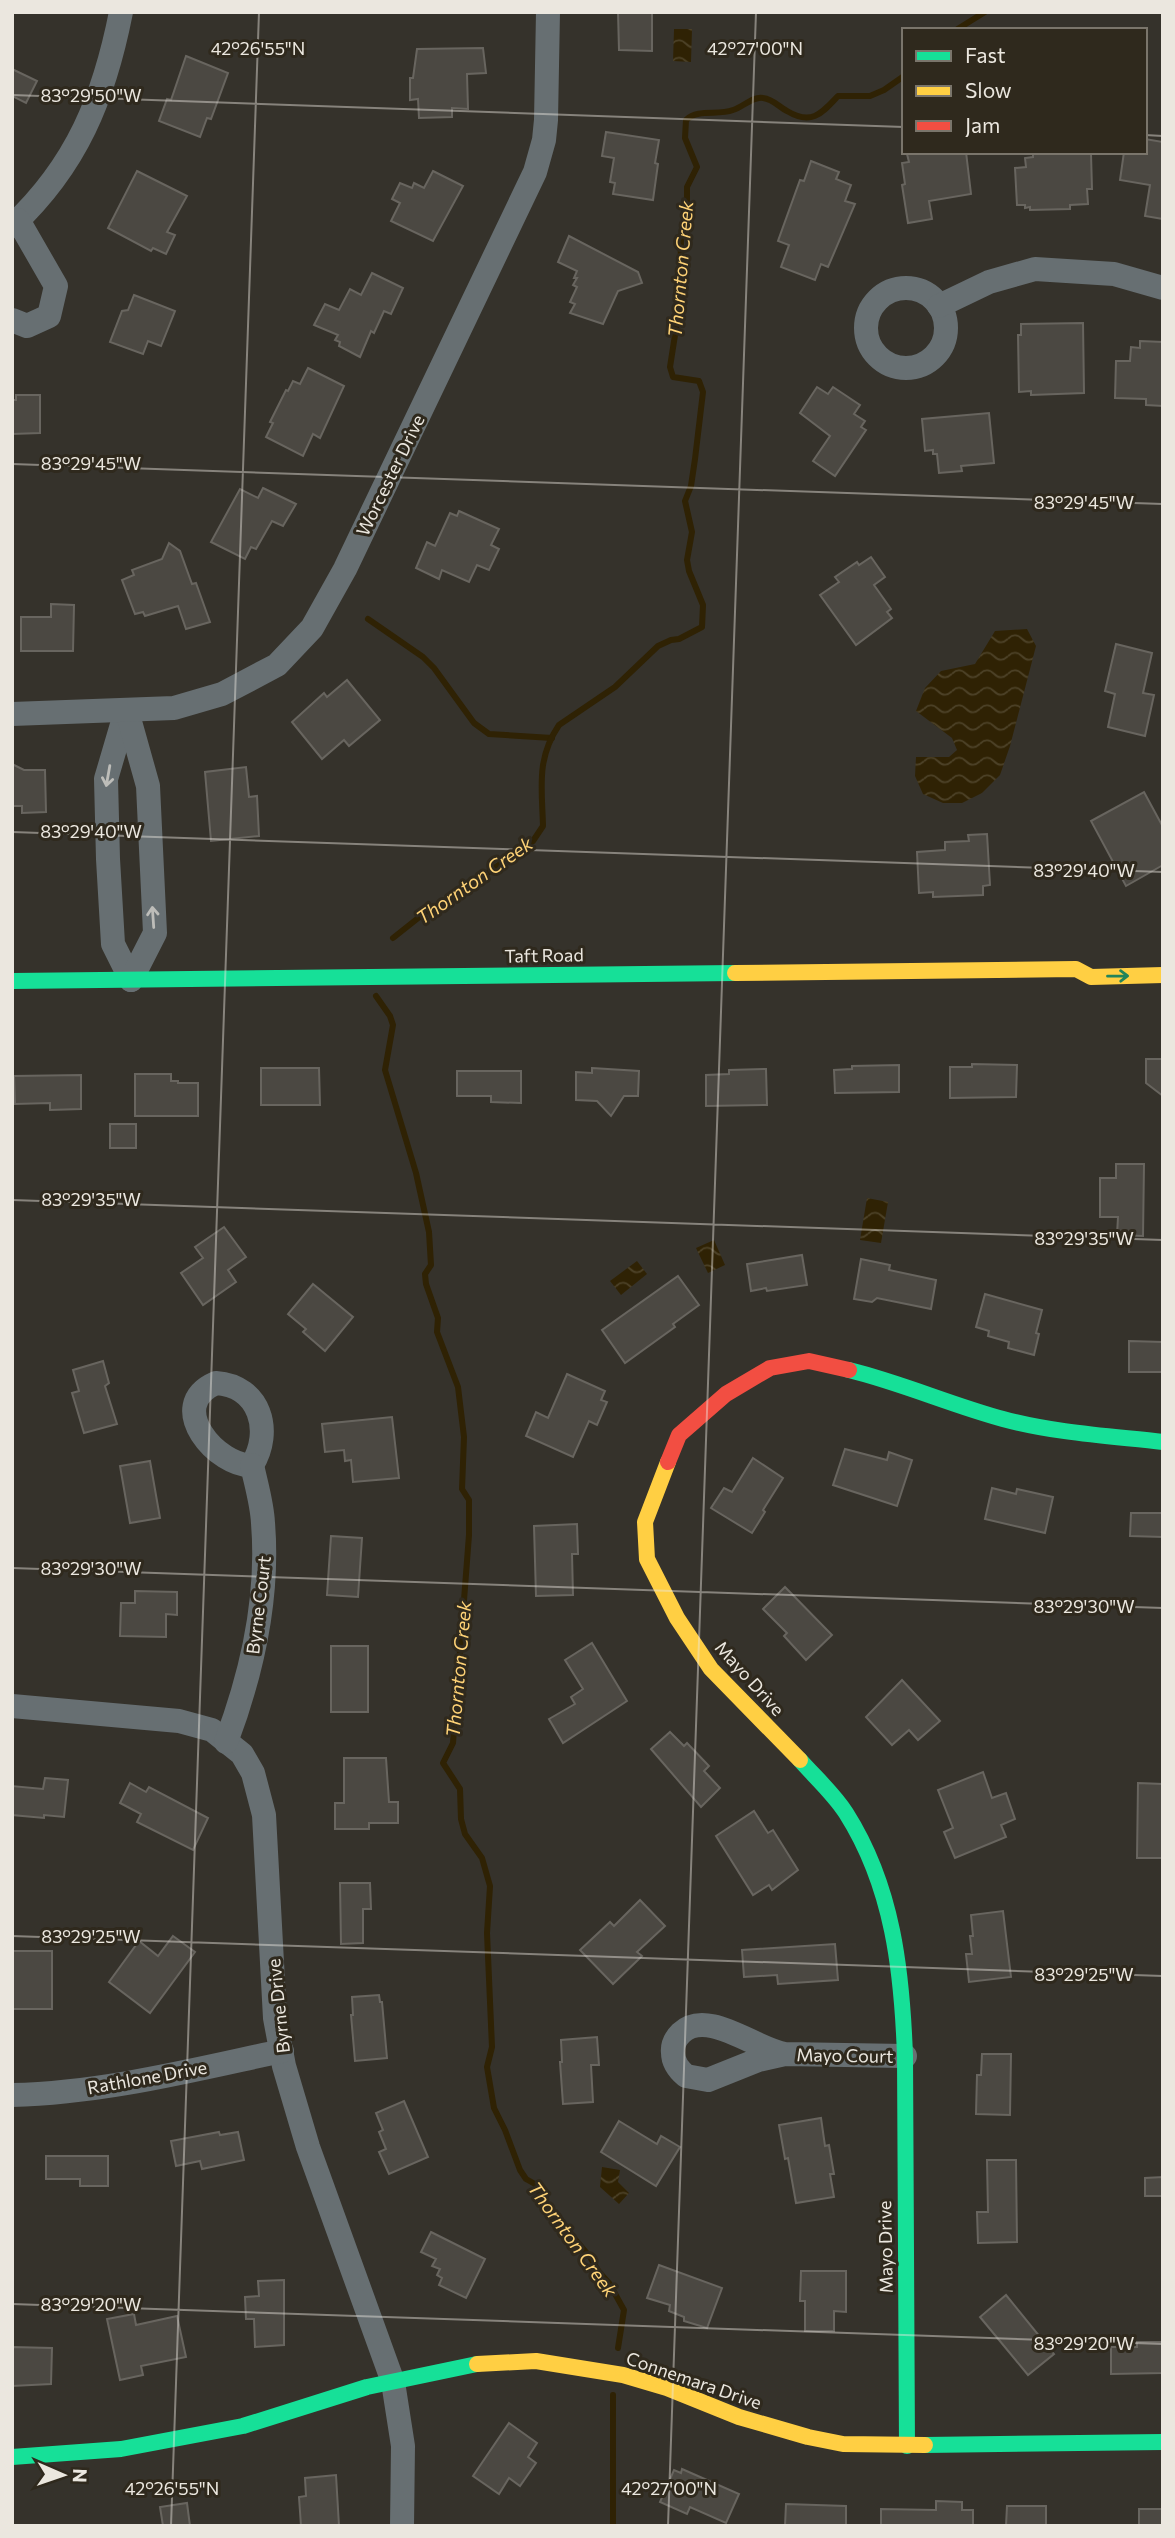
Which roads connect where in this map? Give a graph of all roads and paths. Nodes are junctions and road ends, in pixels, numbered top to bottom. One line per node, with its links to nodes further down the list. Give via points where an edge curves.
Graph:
1 (121, 12): 3 (street, via 95,108 70,158 44,195)
2 (548, 12): 7 (street, Worcester Drive, via 546,120 535,172 345,569 312,628 277,665 222,694 174,708)
3 (15, 223): 6 (street, via 56,286 49,316 27,326)
4 (1163, 288): 5 (street, via 1114,274 1035,268 989,282)
5 (939, 306)
6 (12, 320)
7 (127, 711): 8 (street, Worcester Drive); 10 (street, one-way to 10, via 106,779 113,944); 10 (street, one-way to 7, via 155,933 148,786)
8 (12, 713)
9 (1163, 975): 10 (street, Taft Road, one-way to 9, via 1083,965 1091,977)
10 (131, 980): 11 (street, Taft Road)
11 (12, 981)
12 (1163, 1442): 18 (street, Mayo Drive, via 1004,1419 873,1376 809,1361 770,1367 726,1394 679,1435 645,1522 647,1559 657,1584 711,1669 845,1812 870,1859 894,1930)
13 (251, 1465): 15 (street, Byrne Court, via 263,1520 261,1607 249,1672)
14 (12, 1706): 15 (street, Byrne Drive, via 179,1721 212,1730)
15 (226, 1742): 16 (street, Byrne Drive, via 242,1754 253,1773 264,1815 275,2018)
16 (282, 2051): 19 (street, Rathlone Drive, via 143,2081); 20 (street, Byrne Drive, via 307,2147)
17 (785, 2054): 18 (street, Mayo Court)
18 (905, 2056): 22 (street, Mayo Drive)
19 (12, 2095)
20 (393, 2382): 22 (street, Connemara Drive, via 478,2364 536,2361 623,2375 808,2437 842,2444); 23 (street, Connemara Drive, via 243,2426 121,2449); 24 (street, Byrne Drive, via 403,2446)
21 (1163, 2442): 22 (street, Connemara Drive)
22 (906, 2446)
23 (12, 2457)
24 (402, 2526)

